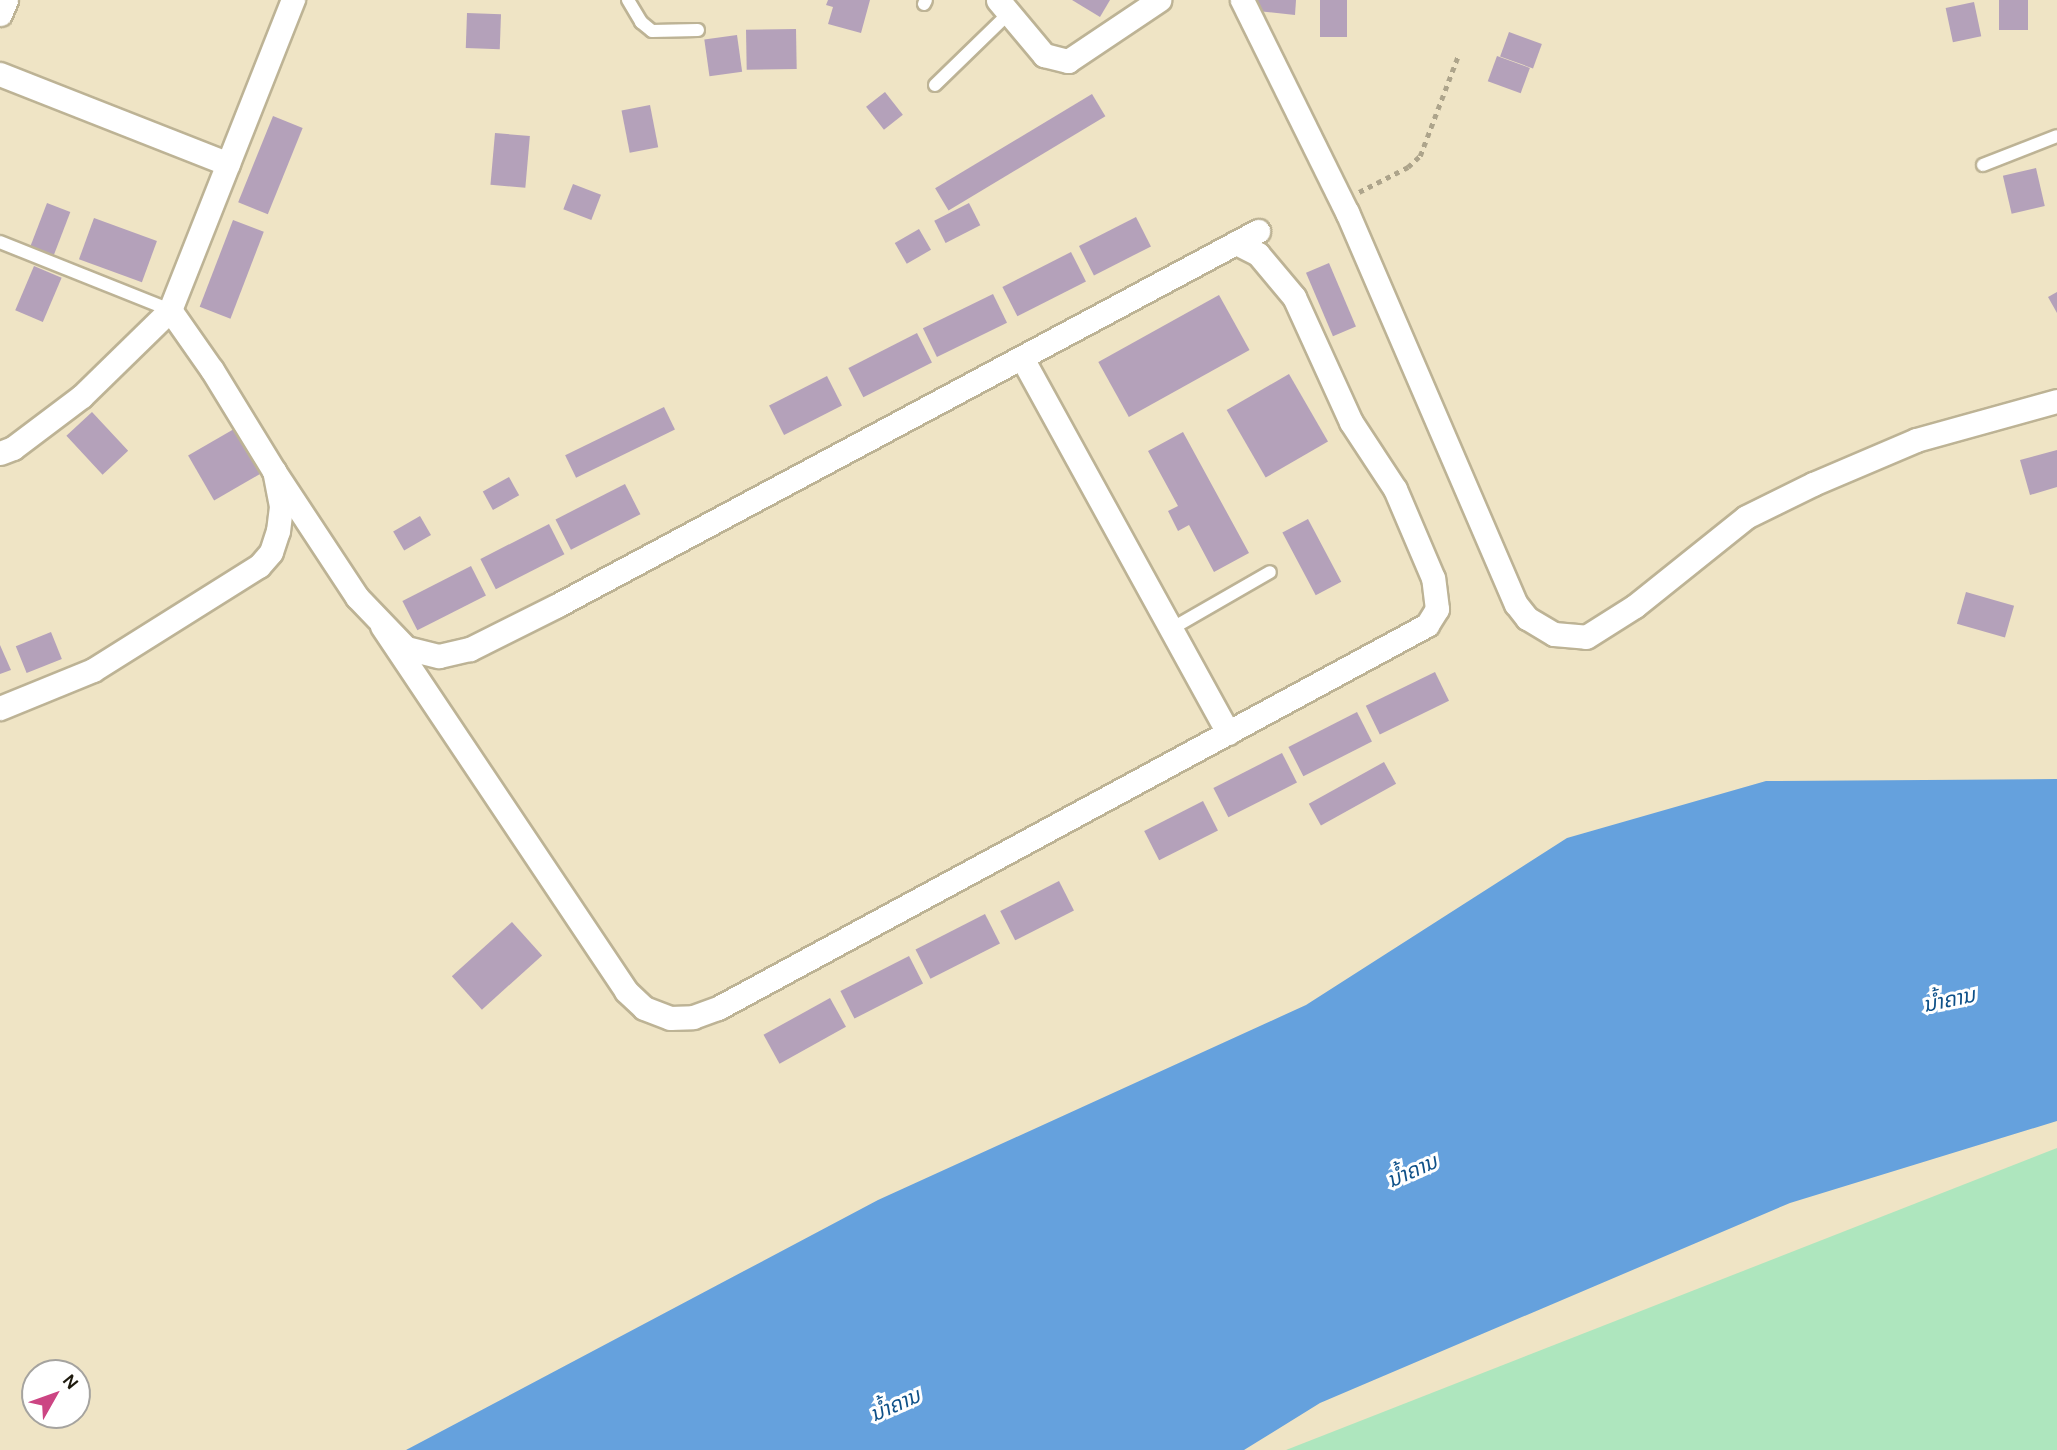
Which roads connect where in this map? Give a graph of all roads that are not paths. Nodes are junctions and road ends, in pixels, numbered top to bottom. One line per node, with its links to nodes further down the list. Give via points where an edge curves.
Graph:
1 (6, 0): 7 (street)
2 (293, 0): 12 (street)
3 (628, 0): 8 (lane, via 652,31)
4 (1159, 0): 6 (street, via 1068,61 1044,55)
5 (1242, 0): 19 (street, via 1341,201 1516,604 1527,618 1554,634 1586,636 1635,606 1746,517 1813,484 1916,440)
6 (1004, 7): 10 (lane)
7 (0, 13)
8 (698, 30)
9 (0, 74): 12 (street)
10 (934, 85)
11 (2057, 136): 13 (lane)
12 (228, 164): 17 (street)
13 (1983, 165)
14 (1258, 232): 16 (street)
15 (0, 242): 17 (lane)
16 (1236, 243): 18 (street); 26 (street, via 1258,254 1294,297 1351,422 1395,489 1419,537 1433,578 1437,609 1427,625)
17 (170, 310): 20 (street, via 82,396); 21 (street)
18 (1022, 358): 23 (street, via 470,649 439,656 406,648); 24 (street)
19 (2057, 401)
20 (0, 453)
21 (274, 471): 23 (street, via 357,597); 25 (street, via 281,506 278,531 271,552 259,566 93,670)
22 (1270, 572): 24 (lane)
23 (382, 626): 26 (street, via 626,991 644,1008 670,1018 692,1017 718,1008)
24 (1171, 629): 26 (street)
25 (0, 708)
26 (1228, 733)

